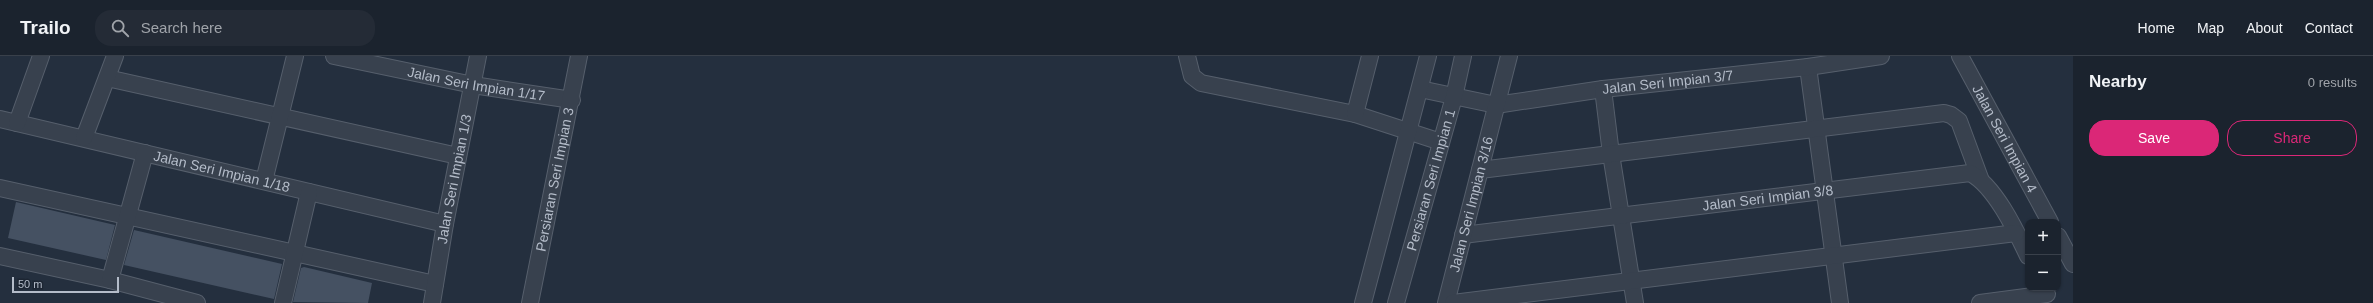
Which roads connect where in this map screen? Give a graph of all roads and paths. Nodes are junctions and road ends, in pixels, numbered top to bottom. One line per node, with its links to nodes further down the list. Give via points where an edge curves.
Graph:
1 (41, 56): 25 (street)
2 (115, 56): 15 (street)
3 (295, 56): 24 (street)
4 (334, 56): 16 (street, Jalan Seri Impian 1/17)
5 (478, 56): 16 (street, Jalan Seri Impian 1/3)
6 (579, 56): 20 (street, Persiaran Seri Impian 3)
7 (1187, 56): 22 (street, via 1192,76 1201,83)
8 (1370, 56): 22 (street)
9 (1428, 56): 17 (street)
10 (1463, 56): 19 (street, Persiaran Seri Impian 1)
11 (1509, 56): 21 (street, Jalan Seri Impian 3/16)
12 (1881, 56): 14 (street, Jalan Seri Impian 3/7)
13 (1960, 56): 41 (street, Jalan Seri Impian 4)
14 (1808, 67): 18 (street, Jalan Seri Impian 3/7); 26 (street)
15 (107, 78): 24 (street); 28 (street)
16 (472, 85): 20 (street, Jalan Seri Impian 1/17); 32 (street, Jalan Seri Impian 1/3)
17 (1420, 89): 19 (street, Jalan Seri Impian 3/7); 27 (street)
18 (1603, 89): 21 (street, Jalan Seri Impian 3/7); 31 (street)
19 (1454, 97): 21 (street, Jalan Seri Impian 3/7); 29 (street, Persiaran Seri Impian 1)
20 (572, 100): 58 (street, Persiaran Seri Impian 3)
21 (1496, 105): 33 (street, Jalan Seri Impian 3/16)
22 (1355, 114): 27 (street)
23 (0, 118): 25 (street, Jalan Seri Impian 1/18)
24 (279, 118): 32 (street); 35 (street)
25 (17, 122): 28 (street, Jalan Seri Impian 1/18)
26 (1818, 129): 31 (street); 34 (street, via 1944,113 1951,115 1960,121); 37 (street)
27 (1407, 132): 29 (street); 59 (street)
28 (84, 138): 30 (street, Jalan Seri Impian 1/18)
29 (1441, 142): 60 (street, Persiaran Seri Impian 1)
30 (144, 153): 35 (street, Jalan Seri Impian 1/18); 39 (street)
31 (1611, 154): 33 (street); 40 (street)
32 (458, 156): 42 (street, Jalan Seri Impian 1/3)
33 (1480, 170): 44 (street, Jalan Seri Impian 3/16)
34 (1980, 178): 37 (street, Jalan Seri Impian 3/8, via 1970,174); 43 (street)
35 (264, 181): 38 (street, Jalan Seri Impian 1/18)
36 (0, 188): 39 (street)
37 (1825, 190): 40 (street, Jalan Seri Impian 3/8); 49 (street)
38 (309, 192): 42 (street, Jalan Seri Impian 1/18); 46 (street)
39 (128, 217): 46 (street); 51 (street)
40 (1622, 217): 44 (street, Jalan Seri Impian 3/8); 52 (street)
41 (2048, 219)
42 (445, 224): 53 (street, Jalan Seri Impian 1/3)
43 (2016, 233): 47 (street); 49 (street)
44 (1463, 235): 61 (street, Jalan Seri Impian 3/16)
45 (2061, 242): 50 (street)
46 (294, 254): 53 (street); 56 (street)
47 (2027, 255)
48 (0, 256): 51 (street)
49 (1833, 256): 52 (street); 64 (street)
50 (2073, 264)
51 (110, 280): 55 (street)
52 (1631, 280): 62 (street); 63 (street)
53 (435, 284): 57 (street, Jalan Seri Impian 1/3)
54 (2047, 295): 65 (street)
55 (197, 303)
56 (283, 303)
57 (432, 303)
58 (530, 303)
59 (1363, 303)
60 (1396, 303)
61 (1446, 303)
62 (1453, 303)
63 (1635, 303)
64 (1840, 303)
65 (1980, 303)

